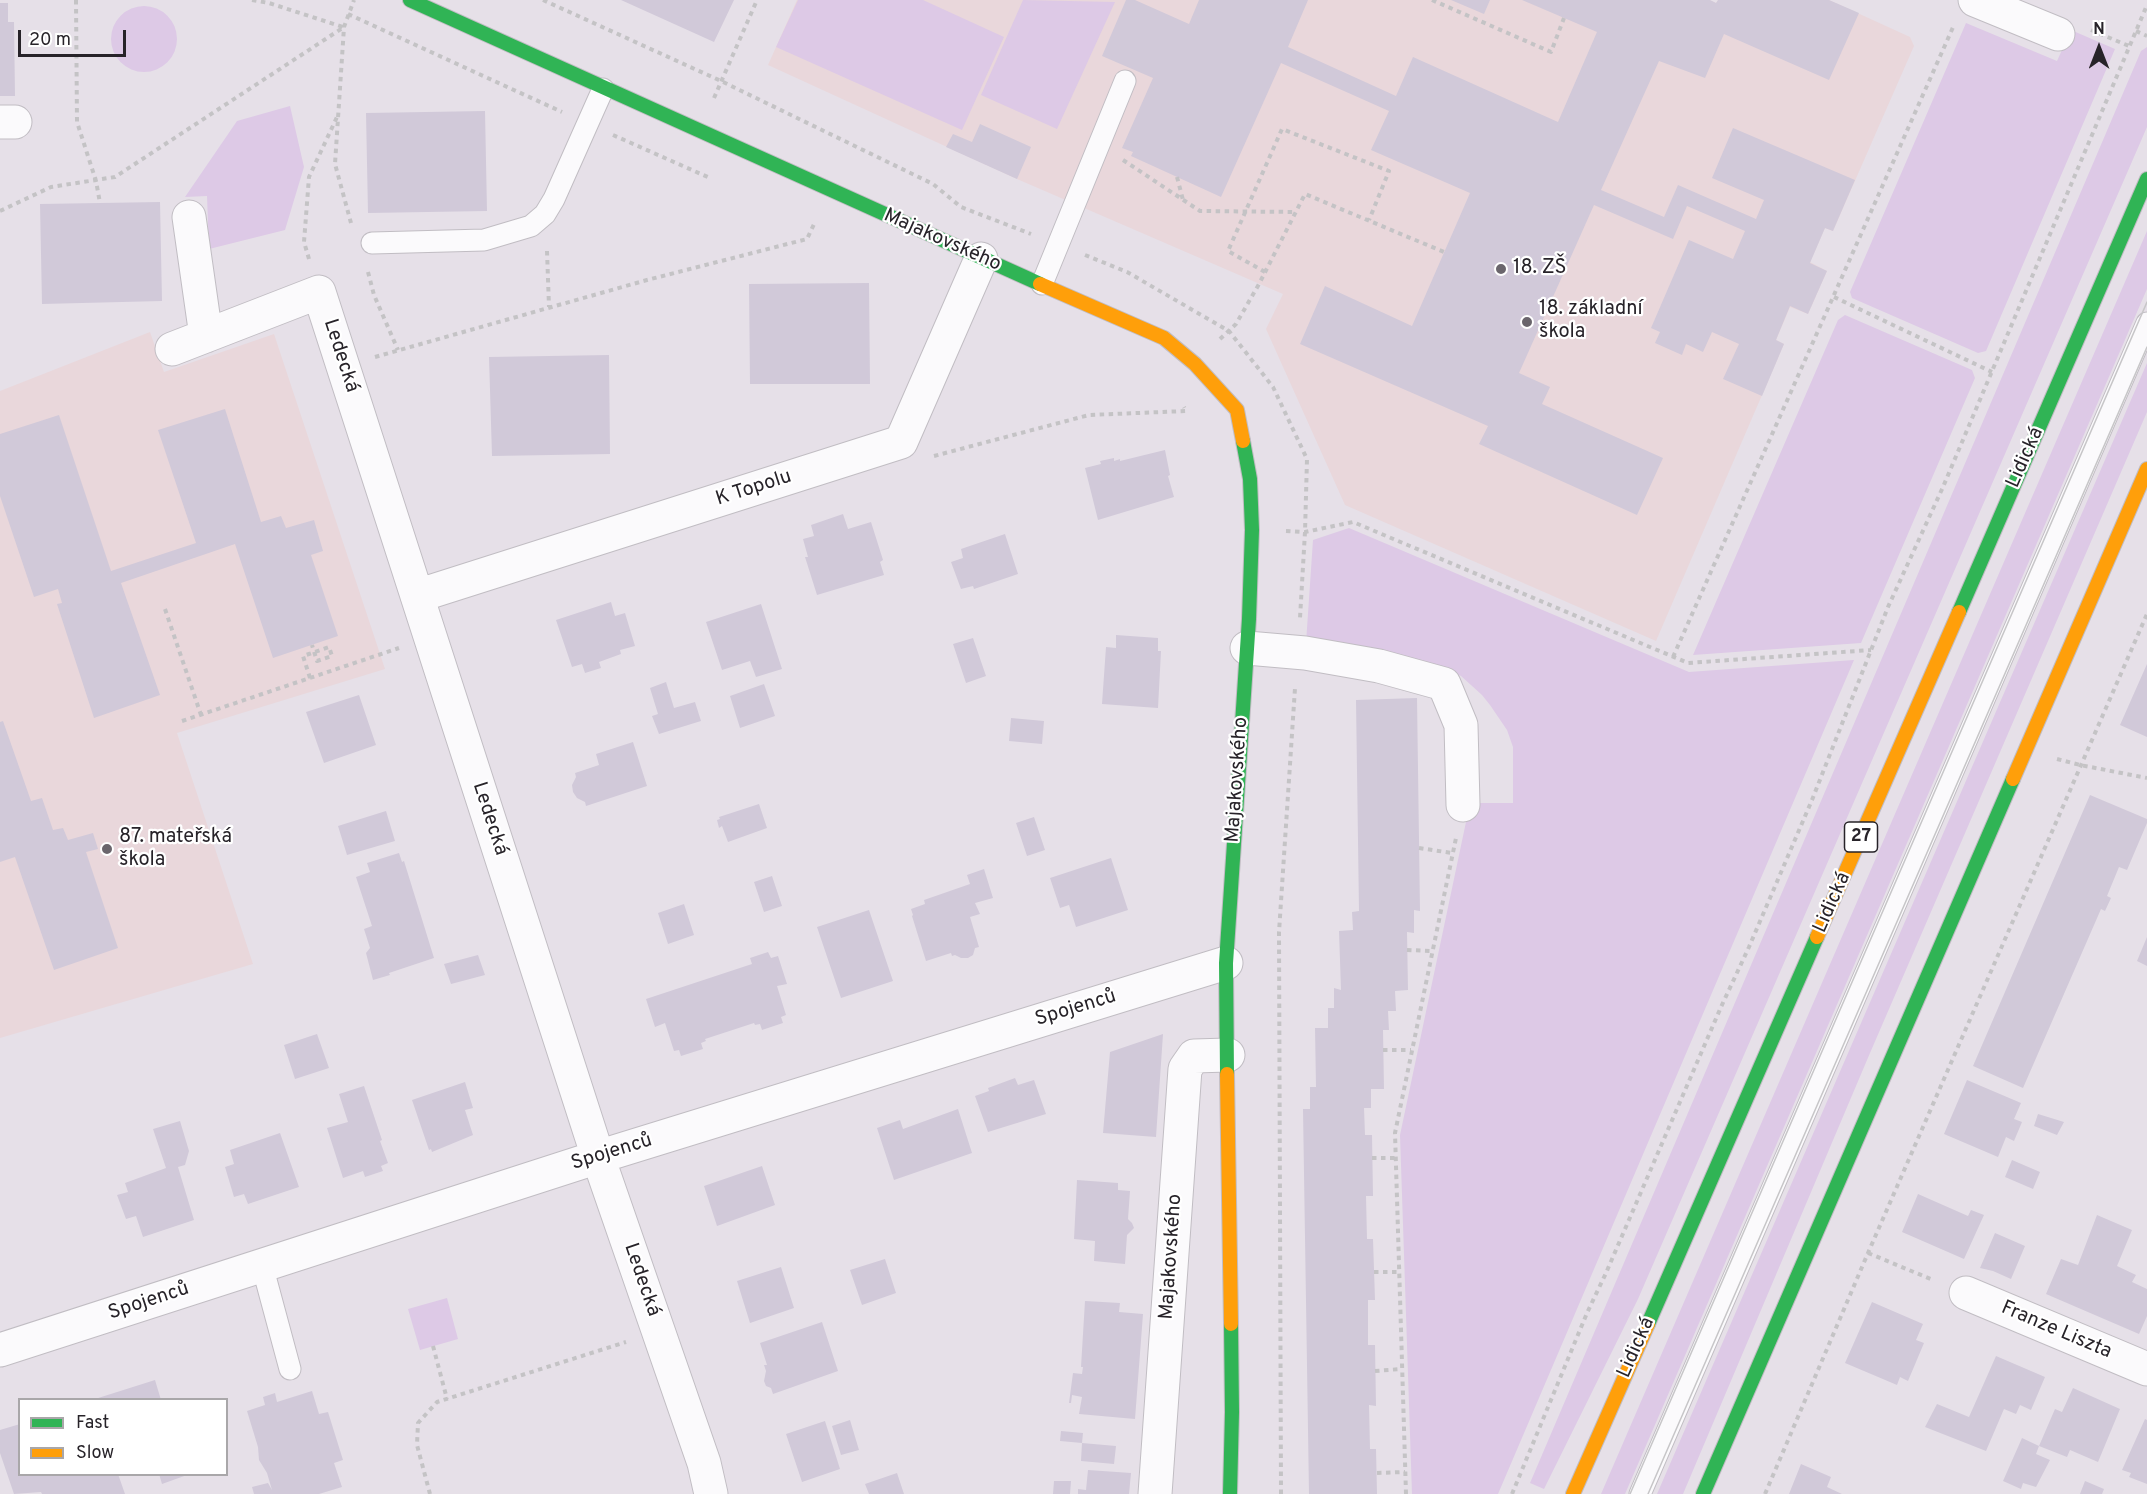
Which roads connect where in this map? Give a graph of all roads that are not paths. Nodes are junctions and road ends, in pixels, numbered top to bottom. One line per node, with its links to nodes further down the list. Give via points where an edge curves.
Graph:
1 (410, 0): 5 (main road, Majakovského)
2 (1966, 10): 3 (street)
3 (2058, 34)
4 (1125, 81): 10 (lane)
5 (603, 89): 8 (lane, via 554,199 531,226 483,240); 9 (main road, Majakovského)
6 (2147, 179): 29 (main road, Lidická / 27)
7 (189, 217): 12 (street)
8 (372, 243)
9 (981, 259): 10 (main road, Majakovského); 15 (street, K Topolu, via 901,442)
10 (1042, 284): 16 (main road, Majakovského, via 1164,338 1195,364 1237,410 1250,479)
11 (2147, 322): 30 (lane)
12 (206, 336): 13 (street, Ledecká); 15 (street, Ledecká, via 319,292)
13 (172, 349)
14 (2147, 469): 31 (main road)
15 (417, 596): 20 (street, Ledecká)
16 (1247, 648): 17 (street, via 1379,666 1444,684 1461,725); 18 (main road, Majakovského)
17 (1460, 819)
18 (1227, 963): 19 (main road, Majakovského); 20 (street, Spojenců)
19 (1228, 1055): 27 (street, Majakovského, via 1194,1056 1185,1069); 28 (main road, Majakovského)
20 (598, 1157): 21 (street, Spojenců); 26 (street, Ledecká, via 704,1463)
21 (262, 1265): 23 (street, Spojenců); 25 (lane)
22 (1966, 1293): 24 (street, Franze Liszta)
23 (0, 1350)
24 (2147, 1369)
25 (290, 1370)
26 (711, 1494)
27 (1155, 1494)
28 (1230, 1494)
29 (1573, 1494)
30 (1640, 1494)
31 (1703, 1494)

